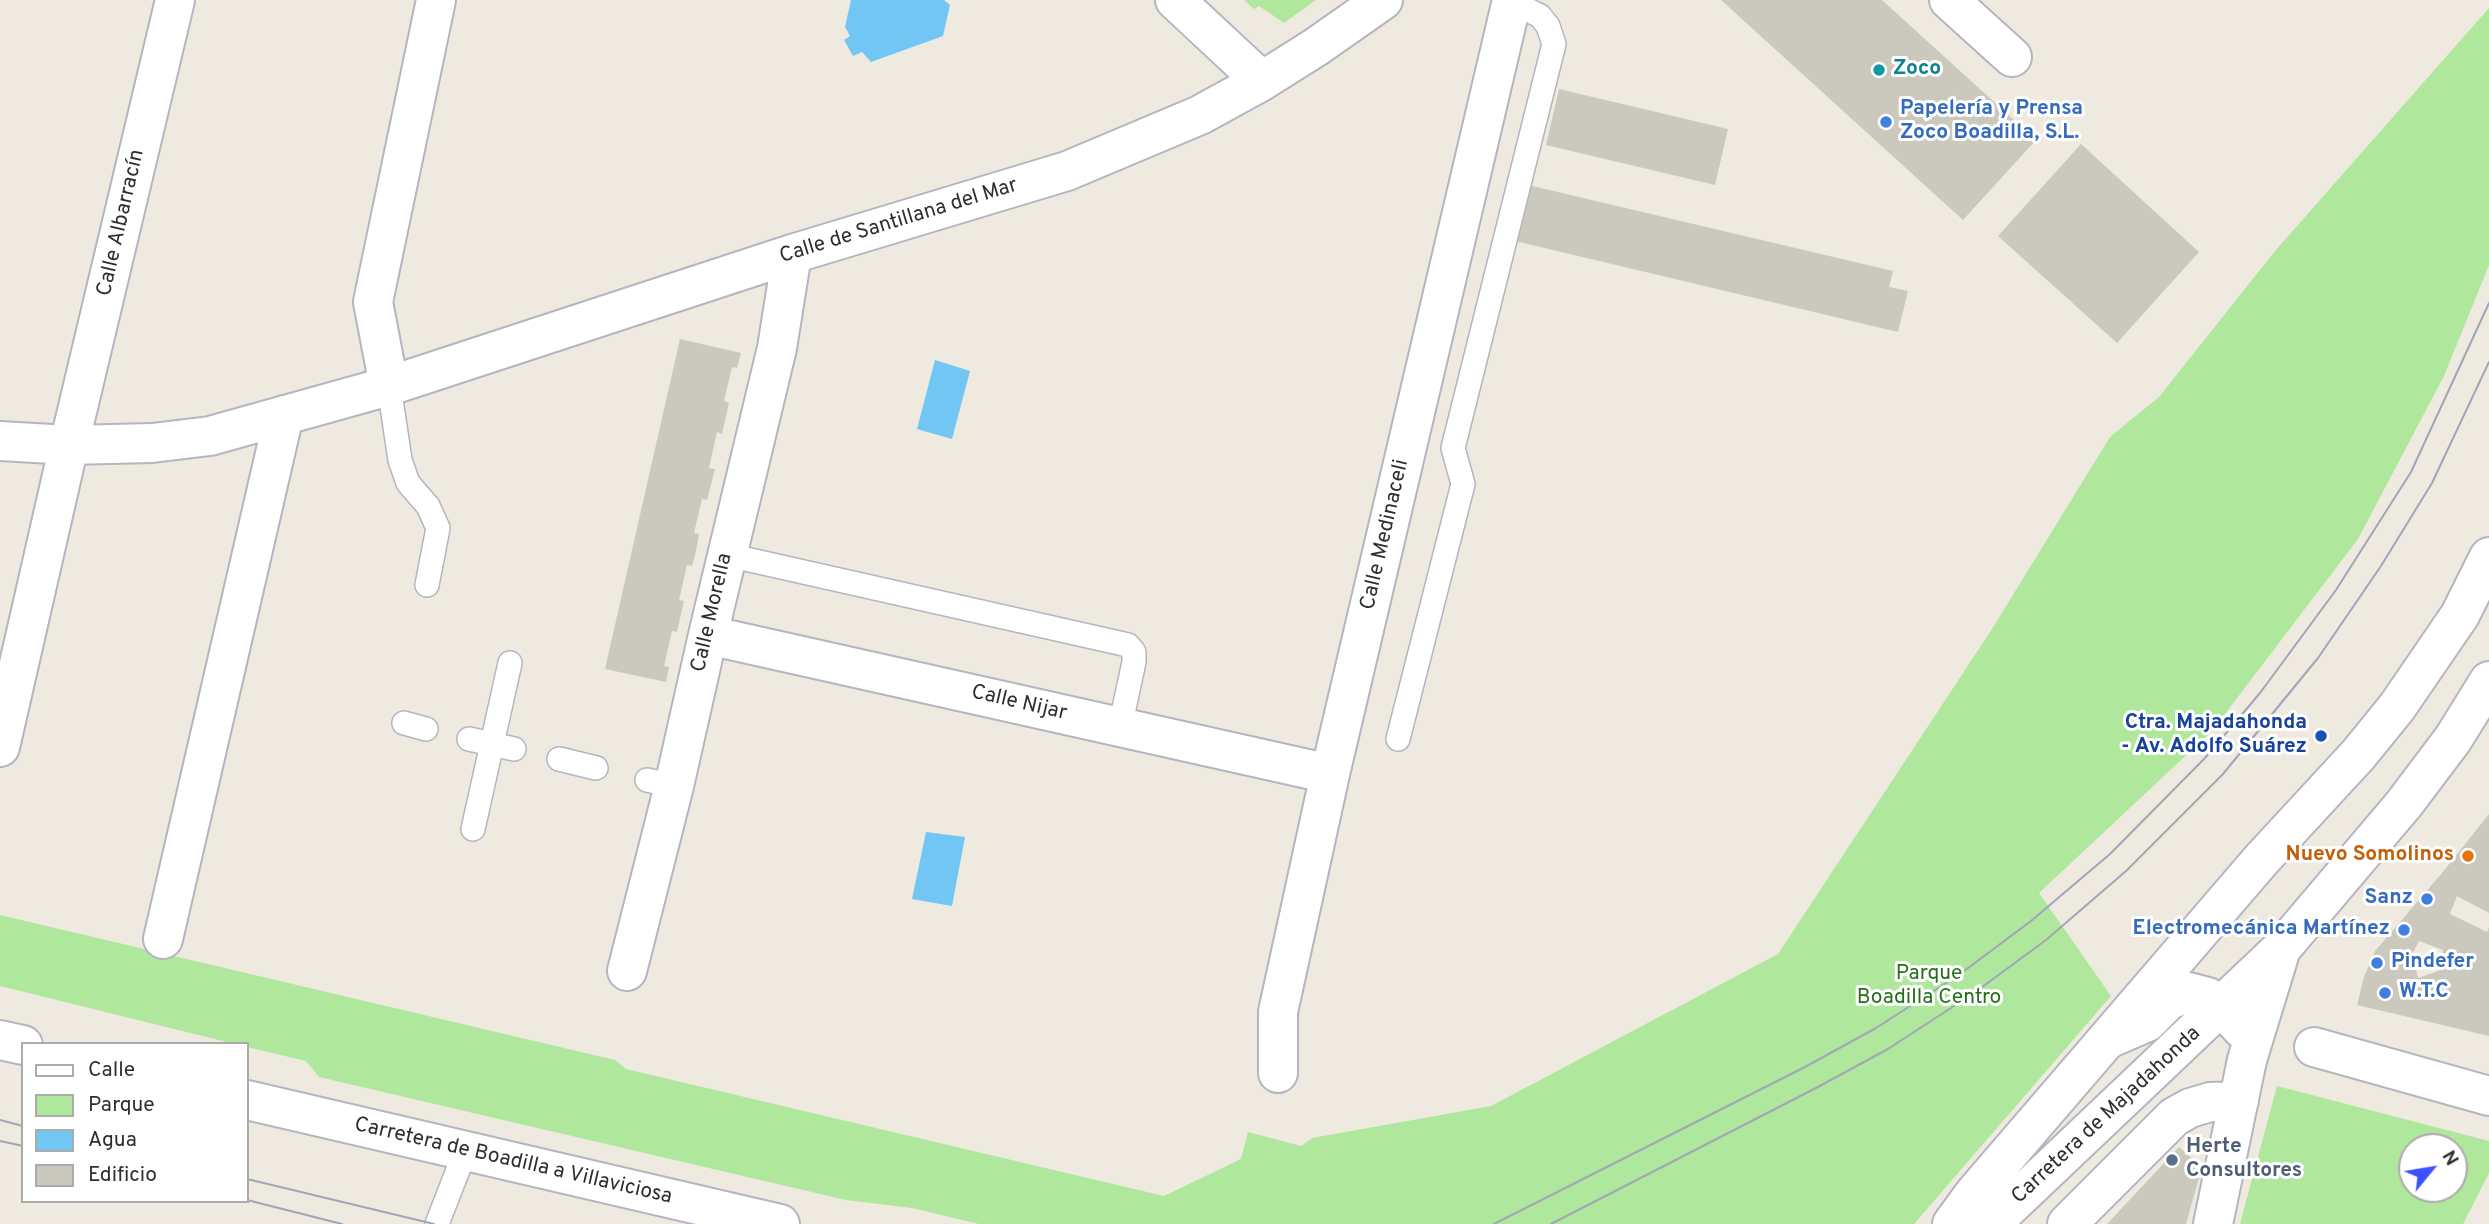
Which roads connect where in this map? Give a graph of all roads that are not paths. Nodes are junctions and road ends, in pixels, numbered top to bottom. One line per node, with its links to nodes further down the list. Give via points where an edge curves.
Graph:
1 (175, 0): 13 (street, Calle Albarracín)
2 (436, 0): 10 (street, via 373,302)
3 (1175, 0): 8 (street)
4 (1383, 0): 8 (street, Calle de Santillana del Mar)
5 (1948, 0): 7 (street)
6 (1512, 1): 22 (lane, via 1540,16 1553,44 1453,448 1463,484); 27 (street, Calle Medinaceli)
7 (2011, 57)
8 (1262, 81): 9 (street, Calle de Santillana del Mar, via 1200,115 1067,171)
9 (792, 254): 10 (street, Calle de Santillana del Mar); 14 (street, Calle Morella, via 778,348)
10 (389, 386): 11 (street, Calle de Santillana del Mar); 16 (lane, via 400,460 408,483 428,506 438,528)
11 (284, 415): 13 (street, Calle de Santillana del Mar, via 210,436); 29 (street)
12 (0, 441): 13 (street, Calle de Santillana del Mar)
13 (69, 445): 24 (street)
14 (727, 555): 17 (street, Calle Morella); 20 (lane, via 1128,645 1134,662)
15 (2489, 557): 33 (street, Carretera de Majadahonda, via 2460,615 2397,707)
16 (427, 585)
17 (708, 635): 20 (street, Calle Nijar); 31 (street, Calle Morella, via 661,783)
18 (510, 663): 23 (lane)
19 (2489, 681): 30 (street, Carretera de Majadahonda, via 2404,804)
20 (1120, 727): 27 (street, Calle Nijar)
21 (469, 739): 23 (lane)
22 (1398, 739)
23 (503, 746): 28 (lane)
24 (0, 747)
25 (559, 759): 26 (lane)
26 (596, 768)
27 (1330, 774): 38 (street, Calle Medinaceli, via 1278,1012)
28 (473, 830)
29 (163, 939)
30 (2281, 949): 32 (street, Carretera de Majadahonda); 35 (street)
31 (627, 971)
32 (2222, 1007): 33 (street, Carretera de Majadahonda, via 2189,992 2169,1000 2147,1022); 35 (street); 46 (street, Carretera de Majadahonda)
33 (2108, 1039): 45 (street, Carretera de Majadahonda)
34 (0, 1040): 36 (street)
35 (2253, 1042): 41 (street)
36 (21, 1045)
37 (2314, 1046): 39 (street)
38 (1278, 1073)
39 (2489, 1096)
40 (248, 1100): 42 (street, Carretera de Boadilla a Villaviciosa)
41 (2239, 1101): 47 (street, via 2210,1102 2174,1117); 48 (street)
42 (465, 1152): 43 (lane); 44 (street, Carretera de Boadilla a Villaviciosa)
43 (437, 1224)
44 (780, 1224)
45 (1952, 1224)
46 (1991, 1224)
47 (2067, 1224)
48 (2213, 1224)

